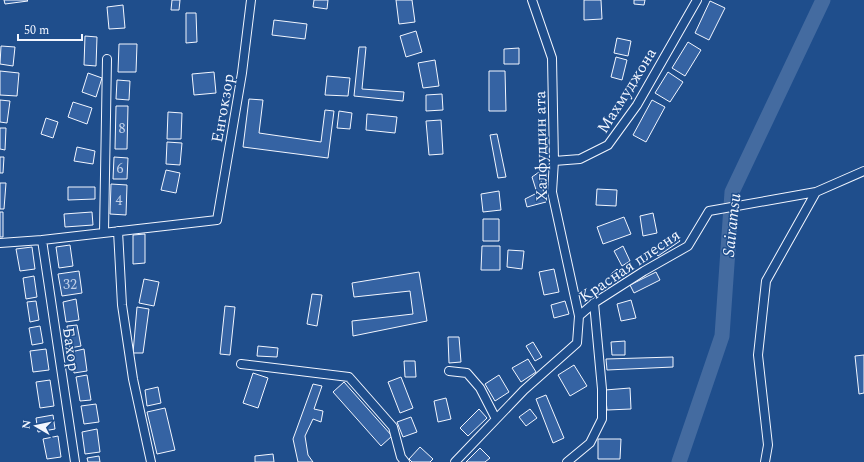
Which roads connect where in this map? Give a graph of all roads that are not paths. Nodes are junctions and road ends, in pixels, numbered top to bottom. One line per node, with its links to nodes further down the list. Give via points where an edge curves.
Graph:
1 (251, 0): 8 (street, Енгокзор, via 242,73 217,220)
2 (532, 0): 5 (street, Халфуддин ата, via 552,58)
3 (697, 0): 5 (street, Махмуджона, via 637,104 608,145 580,160)
4 (107, 59): 9 (street)
5 (554, 160): 13 (street, Халфуддин ата, via 552,192)
6 (864, 172): 7 (street)
7 (816, 192): 12 (street, Красная плесня, via 709,211 688,246); 22 (street, via 766,281 758,355 768,445)
8 (118, 231): 9 (street); 18 (street, via 123,312 133,379)
9 (104, 232): 10 (street)
10 (42, 240): 11 (street); 17 (street, Бахор)
11 (0, 243)
12 (594, 303): 13 (street, Красная плесня); 21 (street, via 602,389 602,419 590,443)
13 (580, 316): 16 (street, Красная плесня, via 577,343)
14 (241, 364): 19 (street, via 348,378 393,427 401,457)
15 (449, 371): 16 (street, via 467,373 480,388)
16 (496, 419): 20 (street, Красная плесня)
17 (74, 462)
18 (151, 462)
19 (405, 462)
20 (455, 462)
21 (567, 462)
22 (765, 462)

